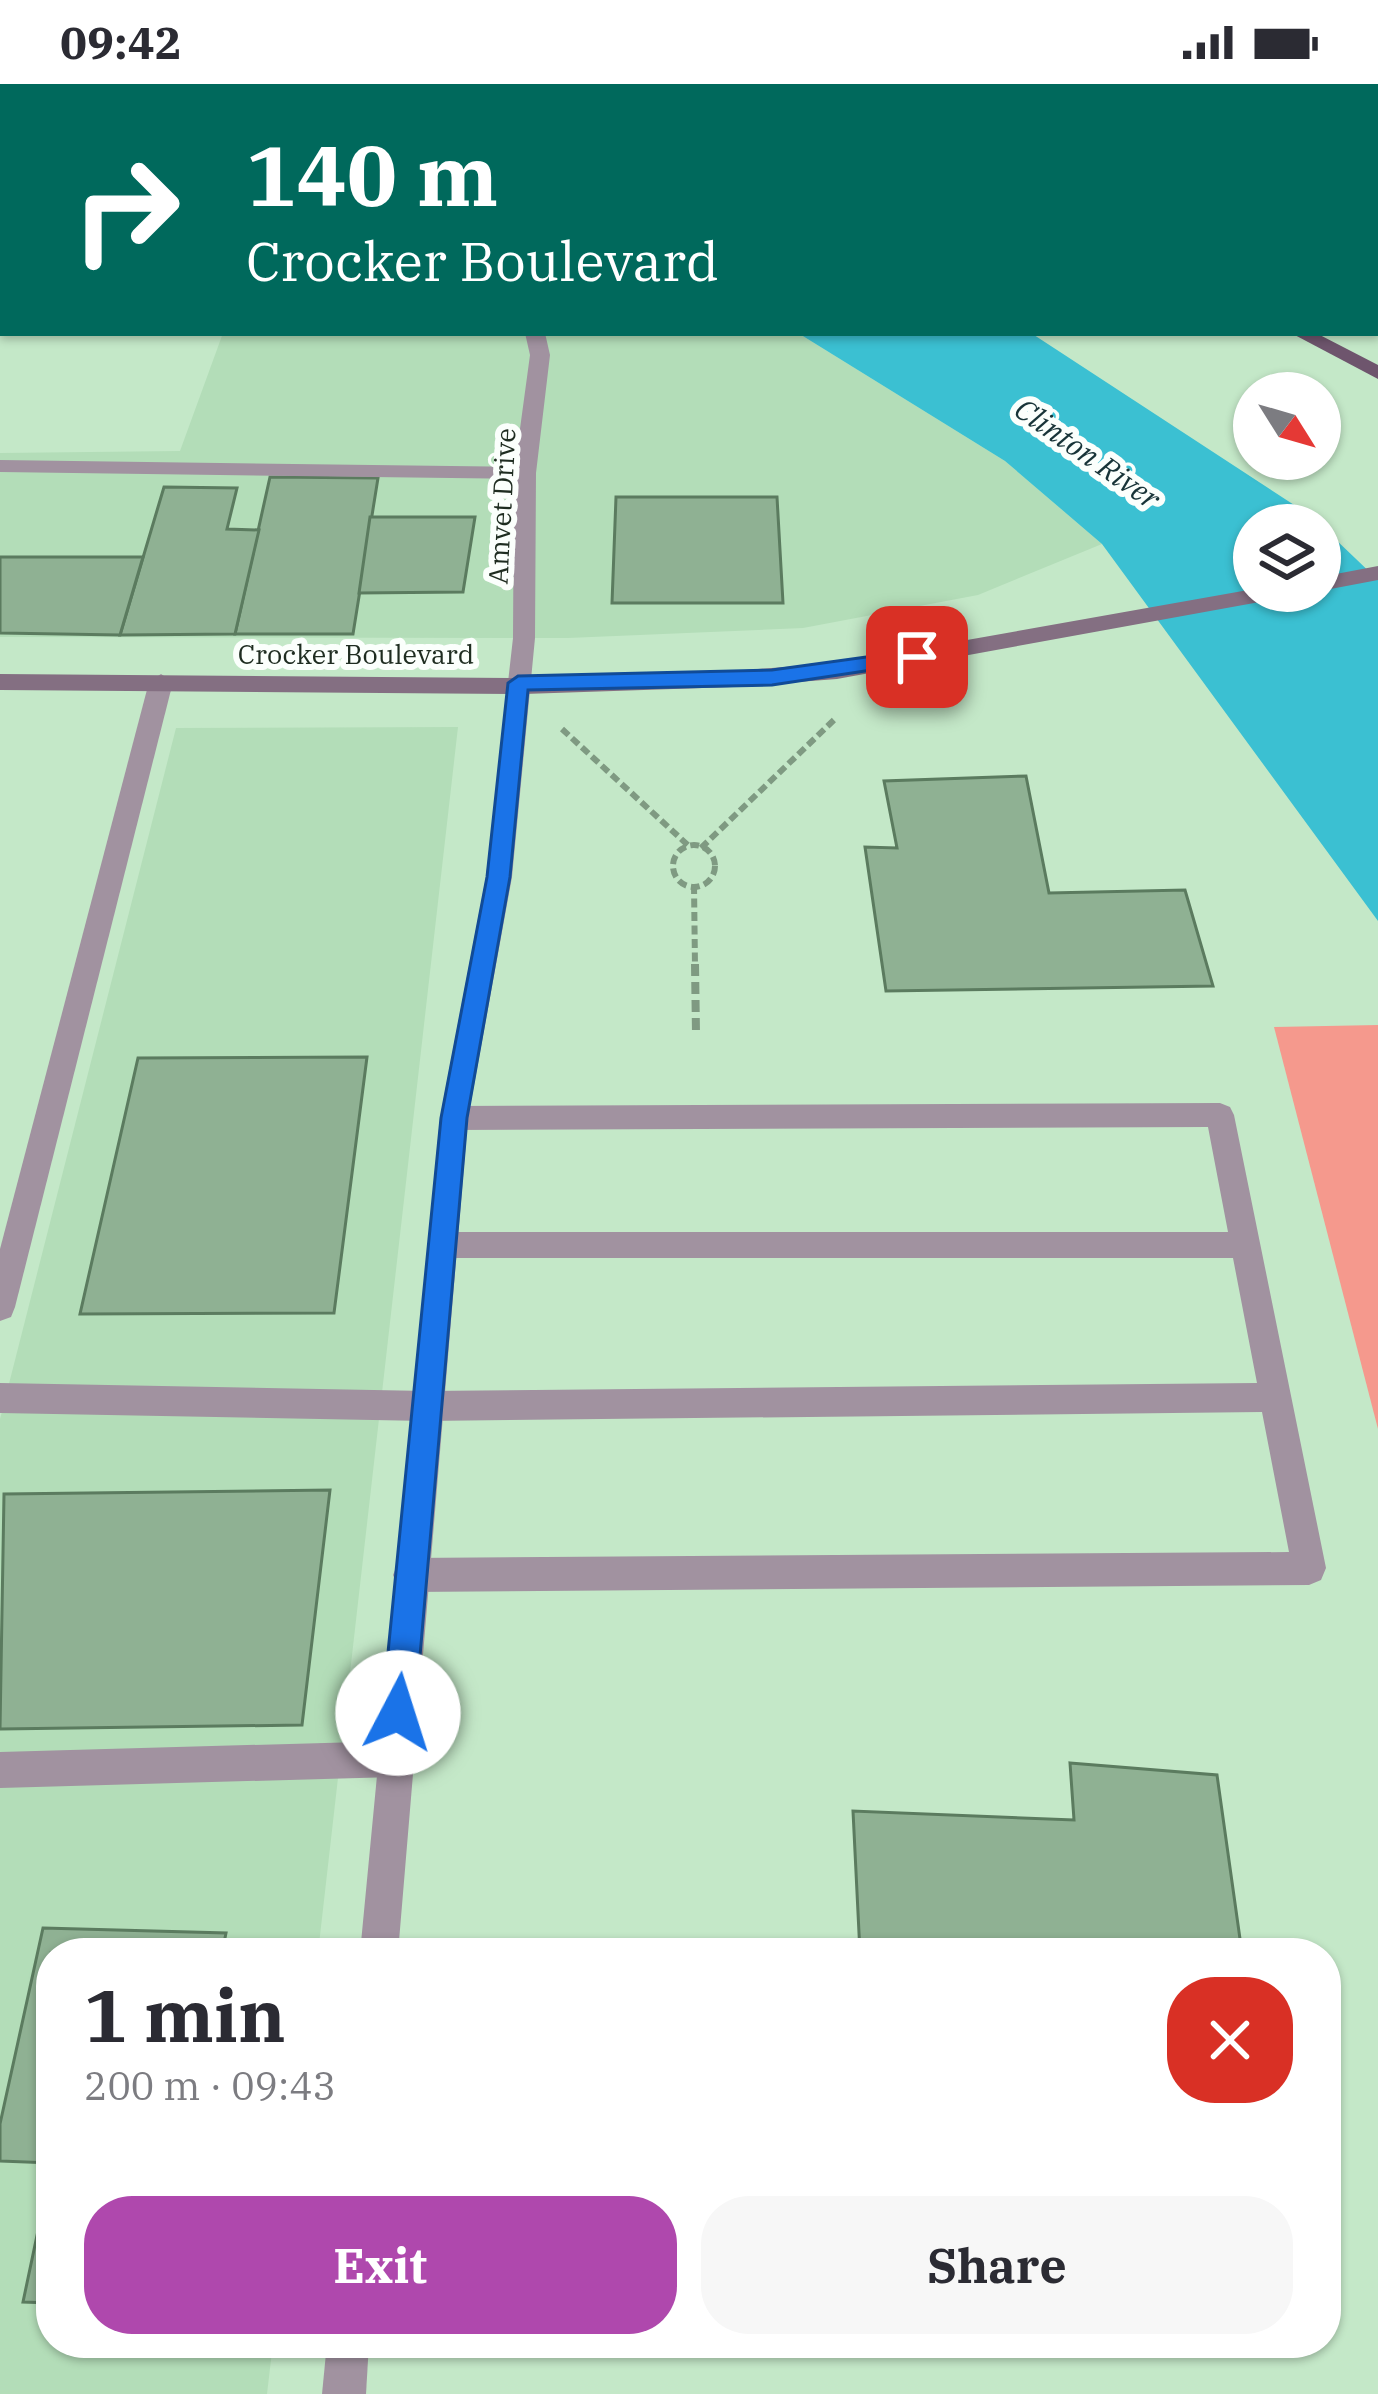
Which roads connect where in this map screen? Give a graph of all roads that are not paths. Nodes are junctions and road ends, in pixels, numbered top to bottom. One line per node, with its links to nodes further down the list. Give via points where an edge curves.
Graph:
1 (536, 336): 5 (street, Amvet Drive)
2 (1307, 336): 3 (main road)
3 (1378, 373)
4 (0, 466): 5 (street)
5 (525, 473): 11 (street, Amvet Drive)
6 (1378, 573): 7 (street)
7 (1341, 580)
8 (1233, 600): 11 (street, Crocker Boulevard, via 772,677)
9 (0, 682): 10 (street, Crocker Boulevard)
10 (161, 682): 11 (street, Crocker Boulevard); 15 (street)
11 (518, 683): 12 (street, Amvet Drive, via 499,877)
12 (454, 1118): 13 (street, via 1220,1115); 14 (street, Amvet Drive)
13 (1246, 1245): 14 (street); 17 (street)
14 (442, 1246): 18 (street, Amvet Drive)
15 (0, 1307)
16 (0, 1397): 18 (street)
17 (1276, 1397): 18 (street); 19 (street, via 1309,1568)
18 (426, 1406): 19 (street, Amvet Drive)
19 (410, 1575): 20 (street, Amvet Drive)
20 (395, 1759): 21 (street); 22 (street, Amvet Drive)
21 (0, 1770)
22 (380, 1938)
23 (347, 2358): 24 (street)
24 (344, 2394)

